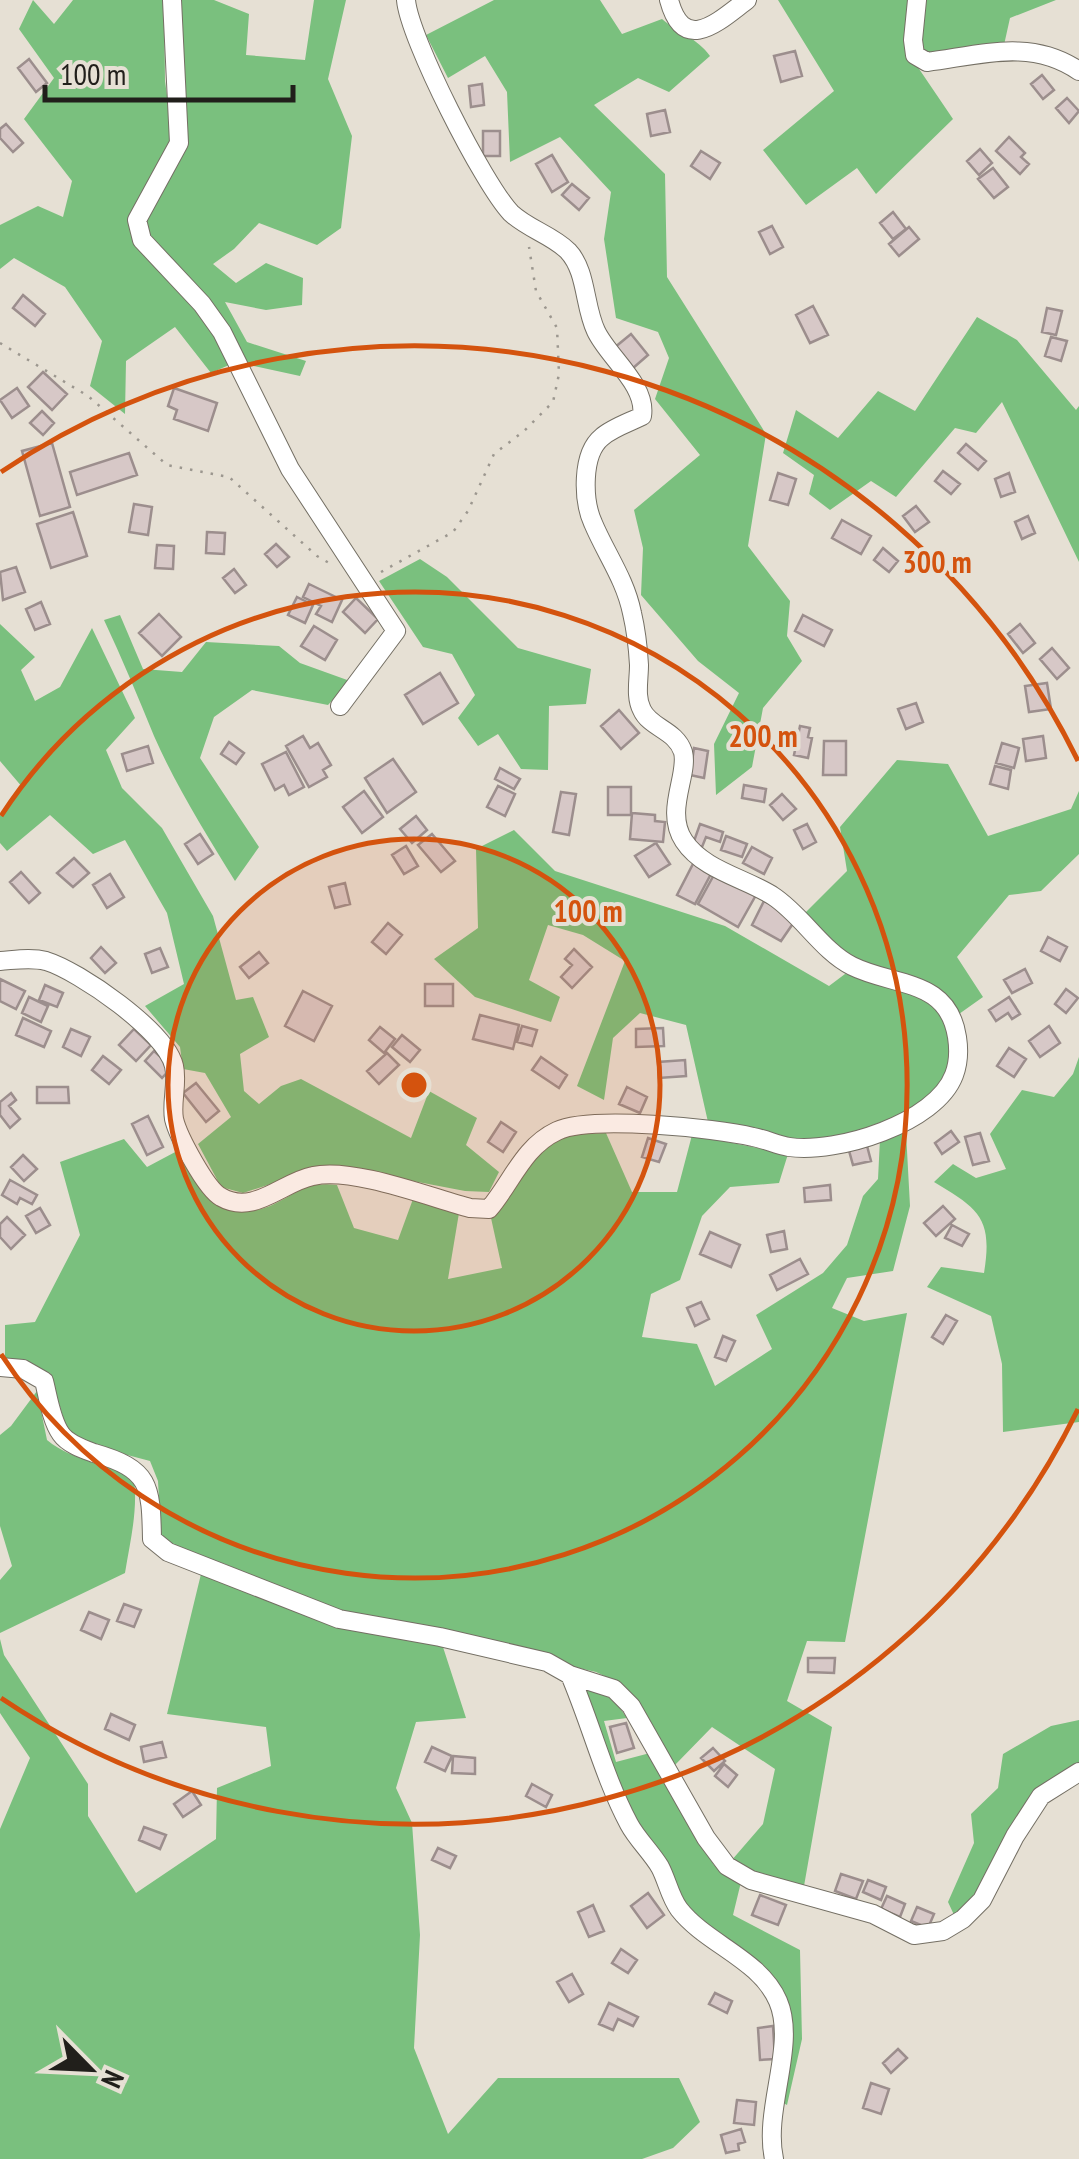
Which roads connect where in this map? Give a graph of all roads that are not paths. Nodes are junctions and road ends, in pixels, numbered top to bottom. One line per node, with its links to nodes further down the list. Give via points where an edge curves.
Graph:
1 (172, 0): 7 (street, via 179,142 137,220 142,240 222,332 290,469 396,632)
2 (406, 0): 8 (street, via 420,45 480,170 529,229 578,265 595,330 644,406 642,416 602,436 594,448 587,492 590,520 631,607 643,714 671,734 684,754 676,816 682,839 700,858 774,896 850,966 940,999 954,1022 954,1077 937,1101 904,1123 816,1146 790,1148 716,1130 561,1128 537,1143 489,1209 344,1174 315,1175 242,1204 219,1197 203,1178 174,1121 174,1068 151,1032 107,996 48,962)
3 (670, 0): 4 (street, via 677,19 693,30 710,29)
4 (746, 0)
5 (917, 0): 6 (street, via 913,40 916,55 927,62 979,52 1040,52)
6 (1079, 71)
7 (340, 706)
8 (0, 961)
9 (0, 1366): 10 (street, via 44,1381 60,1434 130,1464 146,1482 152,1540 168,1552 338,1619 486,1647 547,1662)
10 (570, 1675): 11 (street, via 614,1689 631,1706 727,1866 752,1880 873,1914 914,1935 943,1931 963,1919 982,1900 1041,1796); 12 (street, via 630,1827 651,1852 676,1906 751,1967 780,2006)
11 (1079, 1772)
12 (774, 2159)

